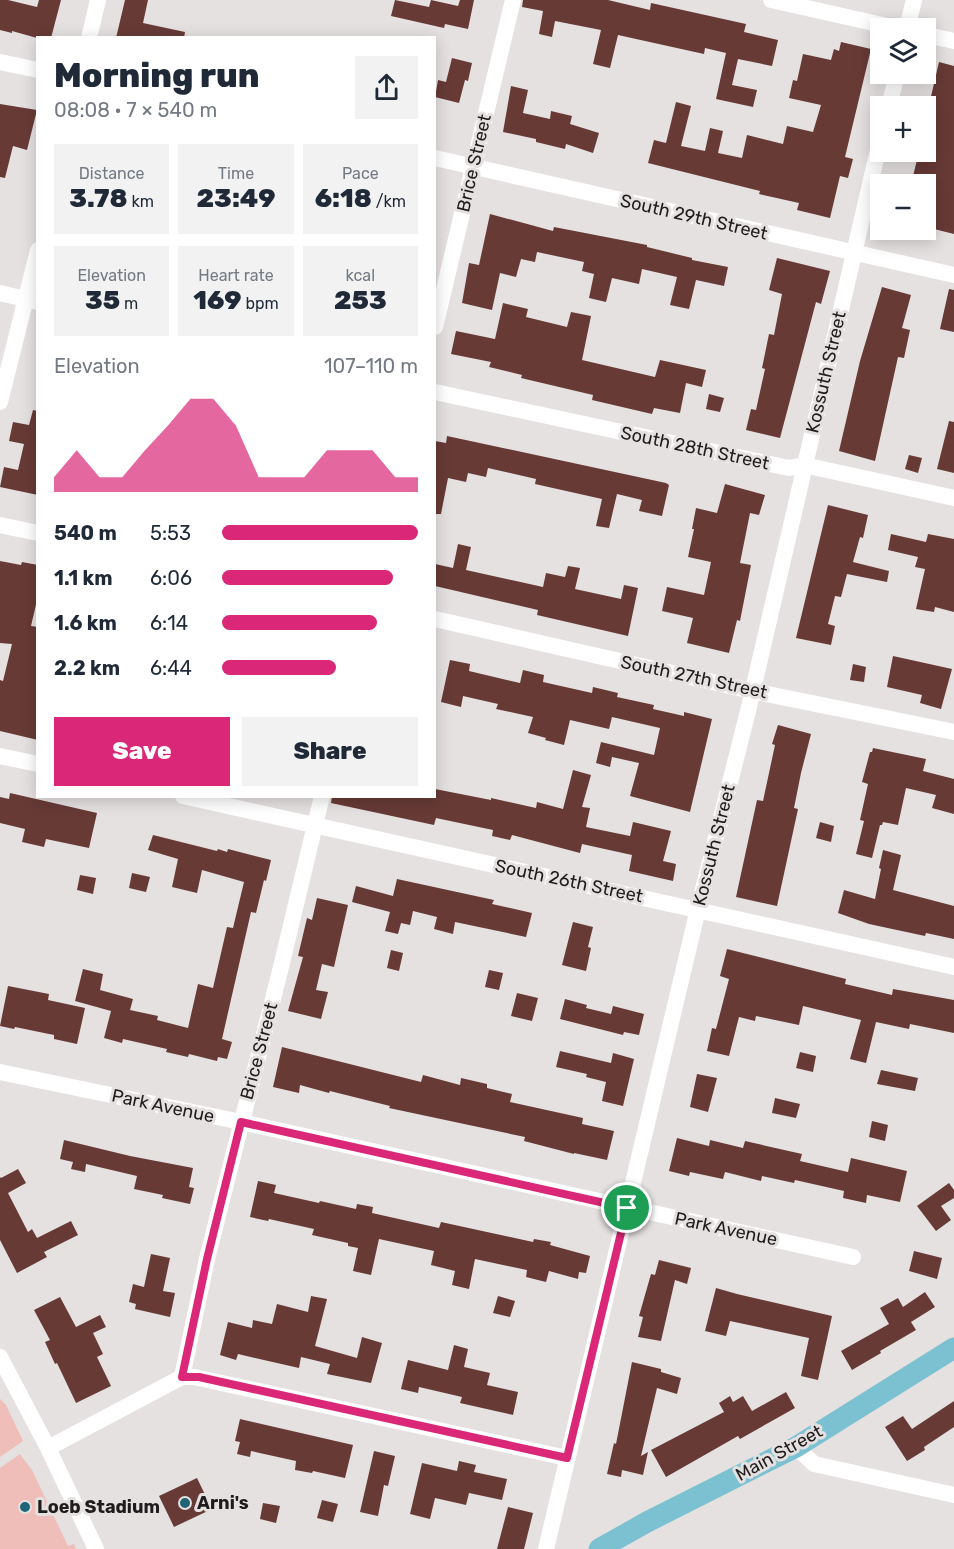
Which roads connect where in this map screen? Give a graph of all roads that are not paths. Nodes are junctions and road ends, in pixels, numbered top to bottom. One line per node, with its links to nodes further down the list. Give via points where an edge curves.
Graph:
1 (98, 0): 7 (street)
2 (513, 0): 14 (street, Brice Street)
3 (771, 0): 6 (street)
4 (914, 0): 5 (street)
5 (910, 18)
6 (870, 22)
7 (89, 36)
8 (936, 37): 9 (street)
9 (954, 41)
10 (0, 62): 11 (street)
11 (36, 70)
12 (436, 158): 14 (street, South 29th Street)
13 (875, 162): 15 (street, Kossuth Street)
14 (473, 167): 15 (street, South 29th Street); 20 (street, Brice Street)
15 (854, 254): 17 (street, South 29th Street); 23 (street, Kossuth Street)
16 (36, 267): 19 (street)
17 (954, 276)
18 (0, 293): 19 (street)
19 (32, 300): 22 (street)
20 (436, 323)
21 (436, 392): 23 (street, South 28th Street, via 789,468)
22 (0, 402)
23 (804, 465): 24 (street, South 28th Street); 28 (street, Kossuth Street)
24 (954, 498)
25 (0, 525): 26 (street)
26 (36, 533)
27 (436, 620): 28 (street, South 27th Street)
28 (752, 691): 29 (street, South 27th Street); 35 (street, Kossuth Street)
29 (954, 732)
30 (0, 756): 31 (street)
31 (36, 764)
32 (192, 798): 34 (street, South 26th Street)
33 (322, 798): 34 (street, Brice Street)
34 (315, 826): 35 (street, South 26th Street); 38 (street, Brice Street)
35 (698, 909): 36 (street, South 26th Street); 39 (street, Kossuth Street)
36 (954, 967)
37 (0, 1072): 38 (street, Park Avenue)
38 (241, 1122): 39 (street, Park Avenue); 43 (street, Brice Street)
39 (627, 1208): 40 (street, Park Avenue); 46 (street, Kossuth Street)
40 (853, 1257)
41 (954, 1348): 44 (main road, Main Street)
42 (0, 1357): 45 (street)
43 (182, 1377): 45 (street); 46 (street, via 199,1377)
44 (796, 1447): 47 (street, via 814,1464); 50 (main road, Main Street)
45 (48, 1448): 48 (street)
46 (567, 1458): 49 (street, Kossuth Street)
47 (954, 1495)
48 (96, 1549)
49 (546, 1549)
50 (599, 1549)

